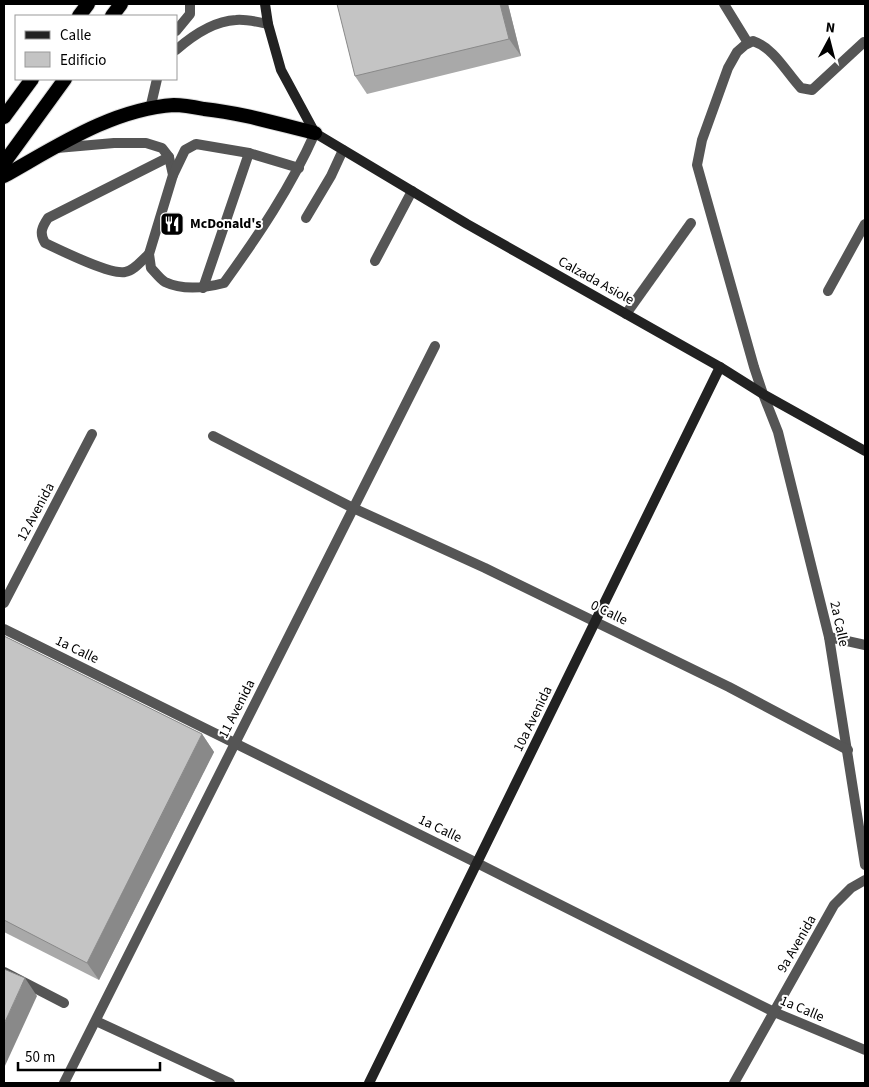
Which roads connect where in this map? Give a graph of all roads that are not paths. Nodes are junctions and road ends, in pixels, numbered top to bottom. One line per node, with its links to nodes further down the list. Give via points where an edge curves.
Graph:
1 (88, 4): 6 (highway)
2 (121, 4): 7 (highway)
3 (190, 4): 9 (street, via 190,14)
4 (265, 4): 8 (main road)
5 (724, 4): 13 (street)
6 (80, 15)
7 (113, 15)
8 (268, 24): 11 (street, via 236,20 213,26); 20 (main road, via 281,70)
9 (178, 29)
10 (178, 31): 11 (street)
11 (189, 39): 14 (street)
12 (864, 42): 13 (street, via 812,90 801,88 760,43)
13 (748, 43): 40 (street, 2a Calle, via 737,52 728,68 702,140 697,165)
14 (178, 48)
15 (31, 80): 19 (highway)
16 (64, 80): 25 (highway)
17 (158, 80): 18 (street)
18 (150, 109): 20 (highway, via 175,105 235,113); 21 (highway, via 106,122)
19 (4, 116)
20 (315, 134): 22 (main road, Calzada Asiole); 26 (street)
21 (54, 148): 24 (street, via 146,143 162,148); 28 (highway)
22 (343, 150): 29 (main road, Calzada Asiole); 30 (street)
23 (249, 153): 26 (street); 27 (street, via 196,144 185,150); 35 (street)
24 (169, 157): 27 (street); 33 (street, via 48,218 42,228 44,243 106,269 123,273)
25 (4, 163)
26 (299, 168): 35 (street, via 248,251 224,283)
27 (174, 175): 33 (street)
28 (4, 176)
29 (412, 191): 34 (street); 37 (main road, Calzada Asiole)
30 (306, 218)
31 (690, 223): 37 (street)
32 (865, 224): 36 (street)
33 (149, 254): 35 (street, via 151,268 164,282)
34 (375, 261)
35 (203, 288)
36 (828, 291)
37 (626, 314): 39 (main road, Calzada Asiole)
38 (435, 346): 44 (street, 11 Avenida)
39 (720, 367): 40 (main road, Calzada Asiole); 46 (main road, 10a Avenida)
40 (763, 394): 43 (main road, Calzada Asiole); 48 (street, 2a Calle, via 778,432)
41 (92, 434): 45 (street, 12 Avenida)
42 (213, 436): 44 (street, 0 Calle)
43 (865, 451)
44 (354, 508): 46 (street, 0 Calle); 50 (street, 11 Avenida)
45 (4, 603)
46 (596, 622): 51 (street, 0 Calle); 52 (main road, 10a Avenida)
47 (4, 629): 50 (street, 1a Calle)
48 (829, 637): 49 (street); 51 (street, 2a Calle)
49 (865, 645)
50 (235, 743): 52 (street, 1a Calle); 58 (street, 11 Avenida)
51 (848, 750): 53 (street, 2a Calle)
52 (477, 863): 57 (street, 1a Calle); 62 (main road, 10a Avenida)
53 (865, 865)
54 (865, 880): 57 (street, 9a Avenida, via 851,888 834,905)
55 (4, 972): 56 (street)
56 (64, 1003)
57 (774, 1012): 59 (street, 1a Calle); 63 (street, 9a Avenida)
58 (96, 1021): 60 (street, 11 Avenida); 61 (street)
59 (865, 1050)
60 (64, 1083)
61 (230, 1083)
62 (368, 1083)
63 (734, 1083)

